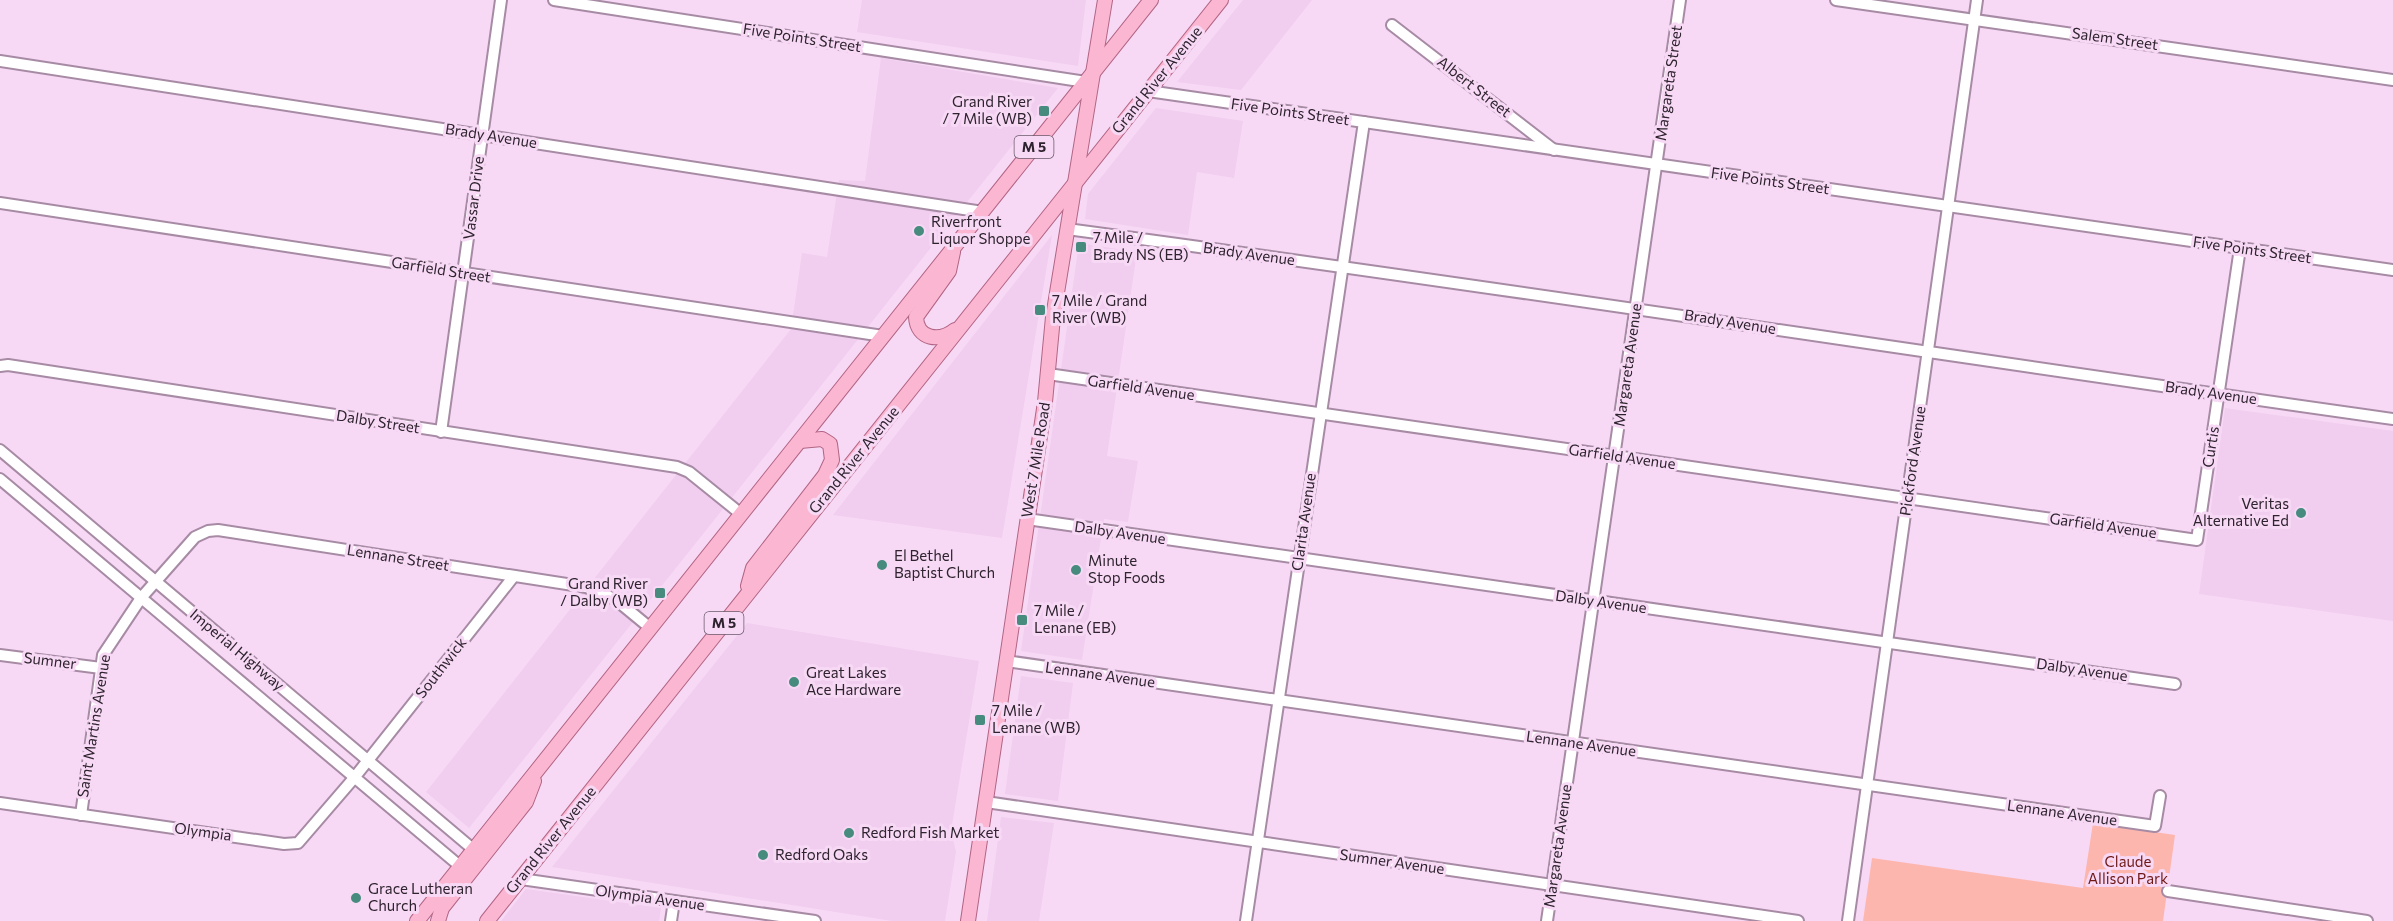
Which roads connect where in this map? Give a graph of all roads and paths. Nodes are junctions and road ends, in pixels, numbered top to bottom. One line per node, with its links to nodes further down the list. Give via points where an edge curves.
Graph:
1 (501, 0): 17 (street, Vassar Drive)
2 (554, 0): 14 (street, Five Points Street)
3 (1105, 0): 12 (main road, West 7 Mile Road)
4 (1151, 0): 12 (main road, M 5)
5 (1221, 0): 15 (main road, Grand River Avenue / M 5)
6 (1680, 0): 19 (street, Margareta Street)
7 (1836, 0): 9 (street, Salem Street)
8 (1977, 0): 9 (street, Pickford Avenue)
9 (1974, 20): 13 (street, Salem Street); 22 (street, Pickford Avenue)
10 (1392, 25): 18 (street, Albert Street)
11 (0, 60): 17 (street, Brady Avenue)
12 (1094, 70): 14 (main road, M 5); 20 (main road, West 7 Mile Road)
13 (2393, 80)
14 (1086, 82): 23 (main road, M 5)
15 (1148, 92): 16 (street, Five Points Street); 20 (main road, Grand River Avenue / M 5)
16 (1364, 122): 18 (street, Five Points Street); 27 (street, Clarita Avenue)
17 (483, 135): 23 (street, Brady Avenue); 29 (street, Vassar Drive)
18 (1554, 151): 19 (street, Five Points Street)
19 (1658, 165): 22 (street, Five Points Street); 30 (street, Margareta Avenue)
20 (1075, 182): 24 (main road, West 7 Mile Road); 31 (main road, Grand River Avenue / M 5)
21 (0, 203): 29 (street, Garfield Street)
22 (1949, 207): 26 (street, Five Points Street); 33 (street, Pickford Avenue)
23 (983, 212): 25 (main road, M 5)
24 (1066, 229): 27 (street, Brady Avenue); 35 (main road, West 7 Mile Road)
25 (954, 247): 31 (main road, via 949,271 916,312 916,321 921,331 936,338 948,336); 32 (main road, M 5)
26 (2240, 248): 28 (street, Five Points Street); 36 (street, Curtis)
27 (1343, 266): 30 (street, Brady Avenue); 37 (street, Clarita Avenue)
28 (2393, 270)
29 (464, 274): 32 (street, Garfield Street); 39 (street, Vassar Drive)
30 (1636, 308): 33 (street, Brady Avenue); 42 (street, Margareta Avenue)
31 (961, 325): 51 (main road, Grand River Avenue / M 5)
32 (883, 336): 40 (main road, M 5)
33 (1929, 353): 36 (street, Brady Avenue); 44 (street, Pickford Avenue)
34 (0, 366): 39 (street, Dalby Street)
35 (1048, 374): 37 (street, Garfield Avenue); 46 (main road, West 7 Mile Road)
36 (2219, 395): 38 (street, Brady Avenue); 47 (street, Curtis)
37 (1320, 413): 42 (street, Garfield Avenue); 48 (street, Clarita Avenue)
38 (2393, 419)
39 (441, 432): 45 (street, Dalby Street, via 677,467 689,472)
40 (800, 441): 45 (main road, M 5); 51 (main road, via 822,439 830,444 832,460 825,475 753,568)
41 (0, 450): 50 (street, Imperial Highway)
42 (1614, 456): 44 (street, Garfield Avenue); 53 (street, Margareta Avenue)
43 (0, 479): 52 (street, Imperial Highway)
44 (1908, 498): 47 (street, Garfield Avenue); 55 (street, Pickford Avenue)
45 (741, 514): 54 (main road, M 5)
46 (1027, 519): 48 (street, Dalby Avenue); 57 (main road, West 7 Mile Road)
47 (2197, 540)
48 (1299, 558): 53 (street, Dalby Avenue); 60 (street, Clarita Avenue)
49 (514, 576): 50 (street, Lennane Street, via 214,530 195,537); 54 (street, Lennane Street, via 601,592); 62 (street, Southwick)
50 (156, 582): 52 (street, Saint Martins Avenue); 62 (street, Imperial Highway)
51 (744, 596): 73 (main road, Grand River Avenue / M 5)
52 (141, 598): 58 (street, Saint Martins Avenue, via 110,642); 64 (street, Imperial Highway)
53 (1593, 601): 55 (street, Dalby Avenue); 61 (street, Margareta Avenue)
54 (649, 627): 63 (main road, M 5)
55 (1888, 641): 59 (street, Dalby Avenue); 65 (street, Pickford Avenue)
56 (0, 655): 58 (street, Sumner)
57 (1006, 662): 60 (street, Lennane Avenue); 67 (main road, West 7 Mile Road)
58 (101, 668): 69 (street, Saint Martins Avenue)
59 (2175, 684)
60 (1276, 701): 61 (street, Lennane Avenue); 70 (street, Clarita Avenue)
61 (1574, 743): 65 (street, Lennane Avenue); 74 (street, Margareta Avenue)
62 (368, 760): 64 (street, Olympia); 71 (street, Imperial Highway)
63 (539, 768): 71 (main road, M 5); 78 (main road, via 526,802 449,899)
64 (354, 778): 69 (street, Olympia, via 302,840 292,844); 72 (street, Imperial Highway)
65 (1868, 784): 66 (street, Lennane Avenue, via 2155,826); 86 (street, Pickford Avenue)
66 (2160, 796)
67 (986, 802): 70 (street, Sumner Avenue); 82 (main road, West 7 Mile Road)
68 (0, 803): 69 (street, Olympia)
69 (81, 815)
70 (1258, 843): 74 (street, Sumner Avenue); 83 (street, Clarita Avenue)
71 (474, 850): 72 (main road, M 5)
72 (461, 867): 77 (main road, M 5)
73 (521, 879): 76 (street, Olympia Avenue); 79 (main road, Grand River Avenue / M 5)
74 (1553, 886): 84 (street, Margareta Avenue); 85 (street, Sumner Avenue)
75 (2168, 891): 87 (street)
76 (674, 902): 80 (street); 81 (street, Olympia Avenue)
77 (417, 921)
78 (438, 921)
79 (487, 921)
80 (671, 921)
81 (815, 921)
82 (968, 921)
83 (1246, 921)
84 (1547, 921)
85 (1798, 921)
86 (1848, 921)
87 (2367, 921)

